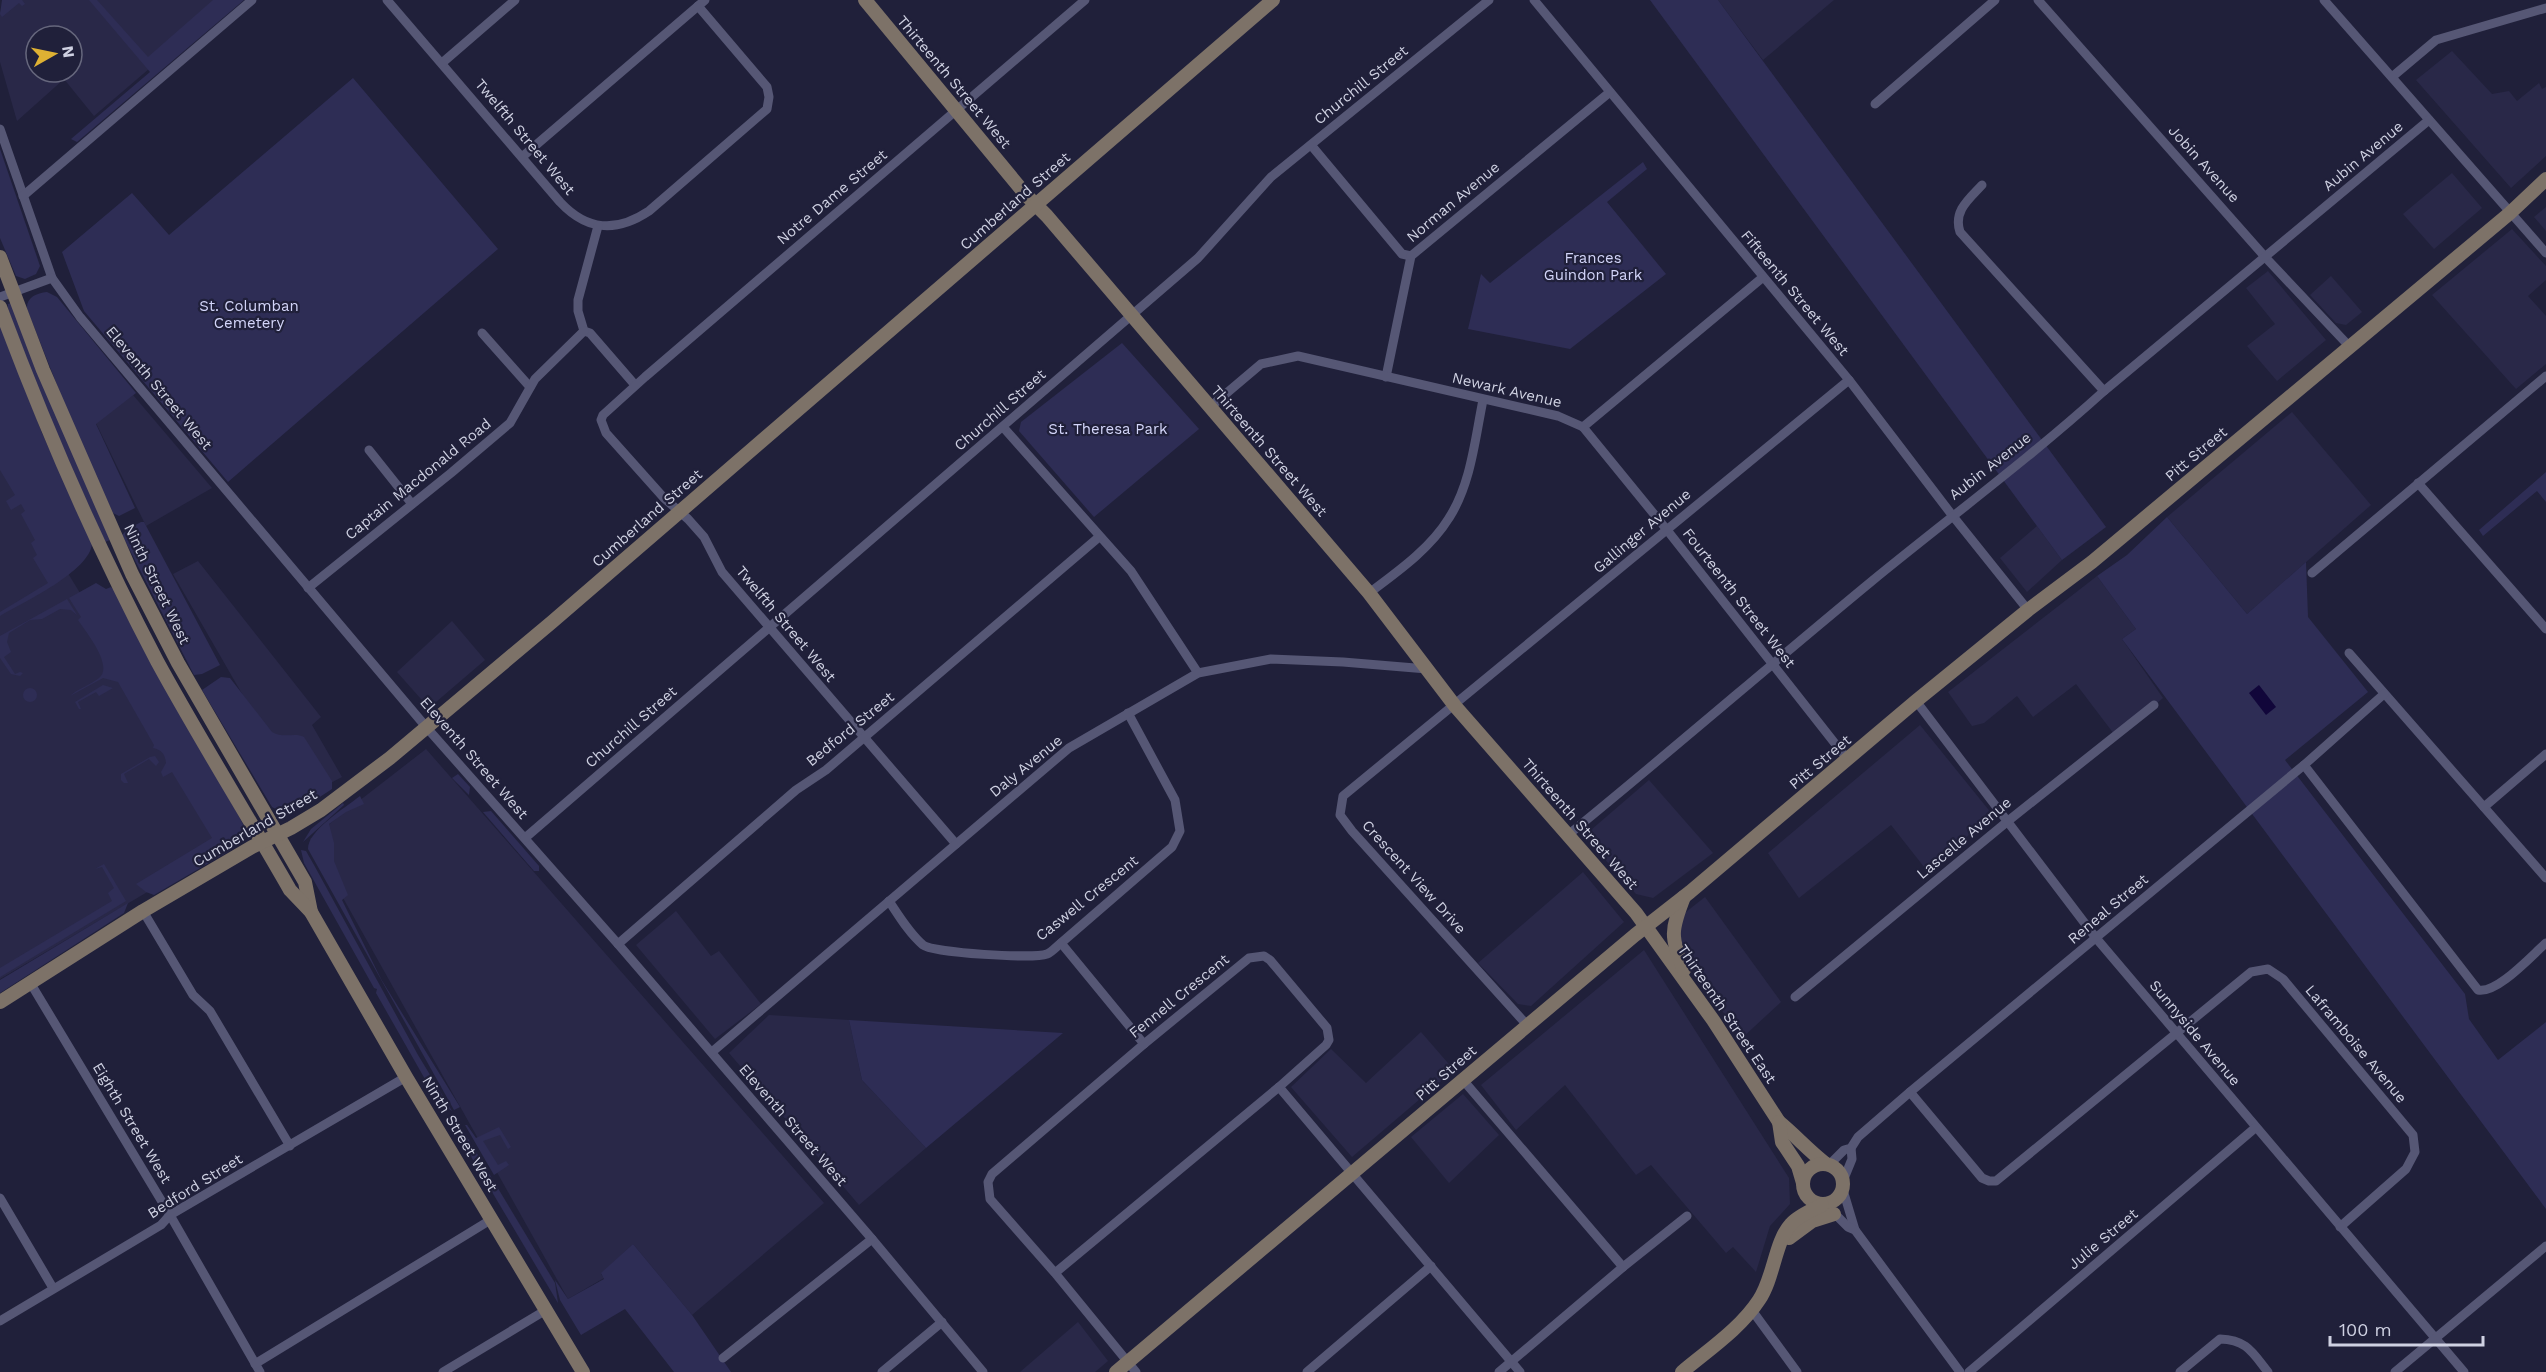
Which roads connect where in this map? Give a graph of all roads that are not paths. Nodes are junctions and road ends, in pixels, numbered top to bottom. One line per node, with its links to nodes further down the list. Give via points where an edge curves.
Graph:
1 (252, 0): 25 (street)
2 (387, 0): 14 (street, Twelfth Street West)
3 (515, 0): 14 (street)
4 (865, 0): 18 (street, Thirteenth Street West)
5 (1085, 0): 18 (street, Notre Dame Street)
6 (1273, 0): 26 (street, Cumberland Street)
7 (1489, 0): 21 (street, Churchill Street)
8 (1534, 0): 16 (street, Fifteenth Street West)
9 (1995, 0): 17 (street)
10 (2038, 0): 32 (street, Jobin Avenue)
11 (2324, 0): 15 (street)
12 (701, 3): 22 (street); 28 (street, via 767,87 767,109 649,211 628,223)
13 (2546, 8): 15 (street, via 2436,40)
14 (442, 63): 22 (street, Twelfth Street West)
15 (2392, 77): 19 (street)
16 (1610, 92): 30 (street, Norman Avenue); 34 (street, Fifteenth Street West)
17 (1875, 104)
18 (957, 111): 26 (street, Thirteenth Street West); 45 (street, Notre Dame Street)
19 (2429, 120): 27 (street); 32 (street, Aubin Avenue)
20 (0, 129): 25 (street, Eleventh Street West)
21 (1311, 145): 30 (street, via 1402,254); 38 (street, Churchill Street, via 1271,177 1198,258)
22 (522, 157): 28 (street, Twelfth Street West, via 566,208)
23 (2546, 179): 27 (street, Pitt Street)
24 (1982, 185): 47 (street, via 1961,208 1956,221 1960,232)
25 (23, 196): 33 (street, Eleventh Street West)
26 (1035, 204): 38 (street, Thirteenth Street West); 56 (street, Cumberland Street)
27 (2510, 213): 29 (street); 41 (street, Pitt Street)
28 (598, 226): 39 (street, via 578,300)
29 (2546, 253)
30 (1411, 256): 43 (street, Norman Avenue)
31 (0, 257): 35 (street, Ninth Street West)
32 (2266, 258): 41 (street, Jobin Avenue); 47 (street, Aubin Avenue)
33 (52, 278): 35 (street); 61 (street, Eleventh Street West, via 80,317)
34 (1762, 278): 44 (street, Fifteenth Street West); 52 (street)
35 (14, 293): 36 (street); 82 (street, Ninth Street West, via 132,574 178,663)
36 (0, 297)
37 (0, 307): 85 (street, Ninth Street West, via 33,396 100,547 157,661)
38 (1131, 315): 49 (street, Thirteenth Street West); 51 (street, Churchill Street)
39 (584, 331): 45 (street); 46 (street, Captain Macdonald Road)
40 (482, 333): 46 (street)
41 (2349, 346): 63 (street, Pitt Street, via 2101,554)
42 (2546, 376): 54 (street)
43 (1386, 377): 48 (street, Newark Avenue); 49 (street, Newark Avenue, via 1298,356 1261,363)
44 (1849, 380): 57 (street, Fifteenth Street West); 58 (street, Gallinger Avenue)
45 (635, 385): 50 (street, Notre Dame Street)
46 (530, 387): 55 (street, Captain Macdonald Road, via 510,423)
47 (2104, 391): 57 (street, Aubin Avenue, via 2060,431)
48 (1483, 400): 52 (street, Newark Avenue, via 1558,416); 62 (street, via 1467,476 1450,517 1437,536)
49 (1209, 408): 62 (street, Thirteenth Street West)
50 (601, 420): 56 (street, Twelfth Street West, via 606,433)
51 (1003, 427): 59 (street); 64 (street, Churchill Street)
52 (1583, 428): 58 (street, Fourteenth Street West)
53 (369, 450): 55 (street)
54 (2418, 483): 60 (street); 65 (street)
55 (412, 504): 61 (street, Captain Macdonald Road)
56 (680, 512): 64 (street, Twelfth Street West, via 704,537 722,572); 75 (street, Cumberland Street)
57 (1952, 515): 63 (street, Fifteenth Street West); 67 (street, Aubin Avenue)
58 (1668, 530): 67 (street, Fourteenth Street West); 73 (street, Gallinger Avenue)
59 (1100, 537): 69 (street, via 1131,571); 76 (street, Bedford Street)
60 (2312, 573)
61 (308, 588): 75 (street, Eleventh Street West)
62 (1369, 593): 68 (street, Thirteenth Street West)
63 (2028, 610): 71 (street, Pitt Street)
64 (768, 628): 76 (street, Twelfth Street West); 84 (street, Churchill Street)
65 (2546, 629)
66 (2349, 653): 70 (street)
67 (1771, 664): 78 (street, Fourteenth Street West); 83 (street, Aubin Avenue)
68 (1427, 669): 69 (street, Daly Avenue, via 1271,659); 73 (street, Thirteenth Street West)
69 (1198, 673): 74 (street, Daly Avenue)
70 (2385, 694): 79 (street, Reneal Street); 80 (street)
71 (1917, 701): 78 (street, Pitt Street); 81 (street, Sunnyside Avenue)
72 (2154, 705): 81 (street, Lascelle Avenue)
73 (1455, 706): 83 (street, Thirteenth Street West); 101 (street, Crescent View Drive, via 1343,796 1340,815)
74 (1128, 713): 86 (street, Daly Avenue, via 1069,748); 94 (street, Caswell Crescent, via 1175,800 1180,831 1172,848)
75 (427, 728): 82 (street, Cumberland Street, via 321,810); 84 (street, Eleventh Street West)
76 (864, 738): 86 (street, Twelfth Street West); 96 (street, Bedford Street, via 796,790)
77 (2546, 754): 80 (street)
78 (1848, 760): 88 (street, Pitt Street)
79 (2304, 765): 93 (street, Reneal Street); 95 (street, via 2478,990 2485,992 2498,985)
80 (2484, 807): 87 (street)
81 (2007, 821): 93 (street, Sunnyside Avenue); 99 (street, Lascelle Avenue)
82 (278, 834): 85 (street, Cumberland Street); 91 (street, Ninth Street West, via 305,882)
83 (1568, 835): 92 (street, Thirteenth Street West)
84 (525, 838): 96 (street, Eleventh Street West)
85 (262, 842): 90 (street, Cumberland Street); 91 (street, Ninth Street West, via 290,890)
86 (956, 844): 89 (street, Daly Avenue)
87 (2546, 878)
88 (1684, 897): 92 (street, Pitt Street); 98 (street, via 1673,945)
89 (889, 901): 94 (street, Caswell Crescent, via 925,946 950,952 1024,956 1046,954); 104 (street, Daly Avenue)
90 (143, 911): 97 (street, Cumberland Street); 111 (street, via 193,995 210,1011)
91 (311, 912): 105 (street, Ninth Street West)
92 (1646, 926): 98 (street, Thirteenth Street East); 101 (street, Pitt Street)
93 (2096, 938): 102 (street, Sunnyside Avenue); 108 (street, Reneal Street)
94 (1061, 943): 103 (street)
95 (2546, 943)
96 (618, 944): 104 (street, Eleventh Street West)
97 (31, 984): 100 (street, Cumberland Street); 119 (street, Eighth Street West)
98 (1693, 991): 109 (street, Thirteenth Street East)
99 (1795, 997)
100 (0, 1002)
101 (1527, 1025): 106 (street, Pitt Street)
102 (2176, 1034): 108 (street, Laframboise Avenue, via 1996,1181 1982,1178); 110 (street, Sunnyside Avenue); 122 (street, Laframboise Avenue, via 2251,972 2268,969 2283,979 2413,1135 2415,1152 2406,1169)
103 (1144, 1044): 107 (street, Fennell Crescent, via 1249,958 1264,956 1329,1033 1326,1045); 128 (street, Fennell Crescent, via 992,1174 988,1182 990,1199)
104 (712, 1052): 124 (street, Eleventh Street West)
105 (406, 1077): 111 (street, Bedford Street); 121 (street, Ninth Street West)
106 (1463, 1080): 114 (street, Pitt Street); 127 (street)
107 (1279, 1087): 114 (street); 128 (street, Fennell Crescent)
108 (1910, 1092): 112 (street, Reneal Street, via 1858,1137)
109 (1779, 1122): 113 (street, Thirteenth Street East); 115 (street, Thirteenth Street East, via 1782,1142 1798,1166)
110 (2255, 1128): 122 (street, Sunnyside Avenue); 150 (street, Julie Street)
111 (290, 1146): 119 (street, Bedford Street)
112 (1851, 1148): 113 (street, Reneal Street); 116 (street, Reneal Street, via 1852,1159)
113 (1828, 1165): 115 (street, via 1810,1168); 116 (street, via 1838,1170)
114 (1354, 1173): 126 (street); 137 (street, Pitt Street)
115 (1803, 1183): 118 (street, via 1809,1199)
116 (1843, 1186): 118 (street); 123 (street)
117 (0, 1198): 129 (street)
118 (1827, 1208): 123 (street); 130 (street, via 1792,1222 1771,1278)
119 (170, 1215): 129 (street, Bedford Street, via 161,1225); 138 (street, Eighth Street West)
120 (1687, 1216): 127 (street)
121 (492, 1219): 131 (street, Ninth Street West); 138 (street)
122 (2340, 1227): 134 (street, Sunnyside Avenue)
123 (1855, 1230): 149 (street)
124 (872, 1239): 133 (street, Eleventh Street West); 135 (street)
125 (2546, 1246): 134 (street)
126 (1431, 1266): 136 (street); 144 (street)
127 (1623, 1267): 136 (street)
128 (1055, 1273): 137 (street, Fennell Crescent)
129 (53, 1288): 132 (street, Bedford Street)
130 (1751, 1309): 147 (street); 148 (street)
131 (546, 1310): 139 (street); 140 (street, Ninth Street West)
132 (0, 1321)
133 (942, 1322): 141 (street); 142 (street, Eleventh Street West)
134 (2435, 1338): 153 (street); 154 (street, Sunnyside Avenue)
135 (723, 1358)
136 (1511, 1361): 145 (street); 146 (street)
137 (1132, 1367): 143 (street, Pitt Street)
138 (257, 1368)
139 (443, 1372)
140 (583, 1372)
141 (882, 1372)
142 (983, 1372)
143 (1116, 1372)
144 (1307, 1372)
145 (1499, 1372)
146 (1520, 1372)
147 (1682, 1372)
148 (1797, 1372)
149 (1960, 1372)
150 (1969, 1372)
151 (2180, 1372): 152 (street, via 2220,1339 2235,1340 2251,1351)
152 (2268, 1372)
153 (2395, 1372)
154 (2464, 1372)

